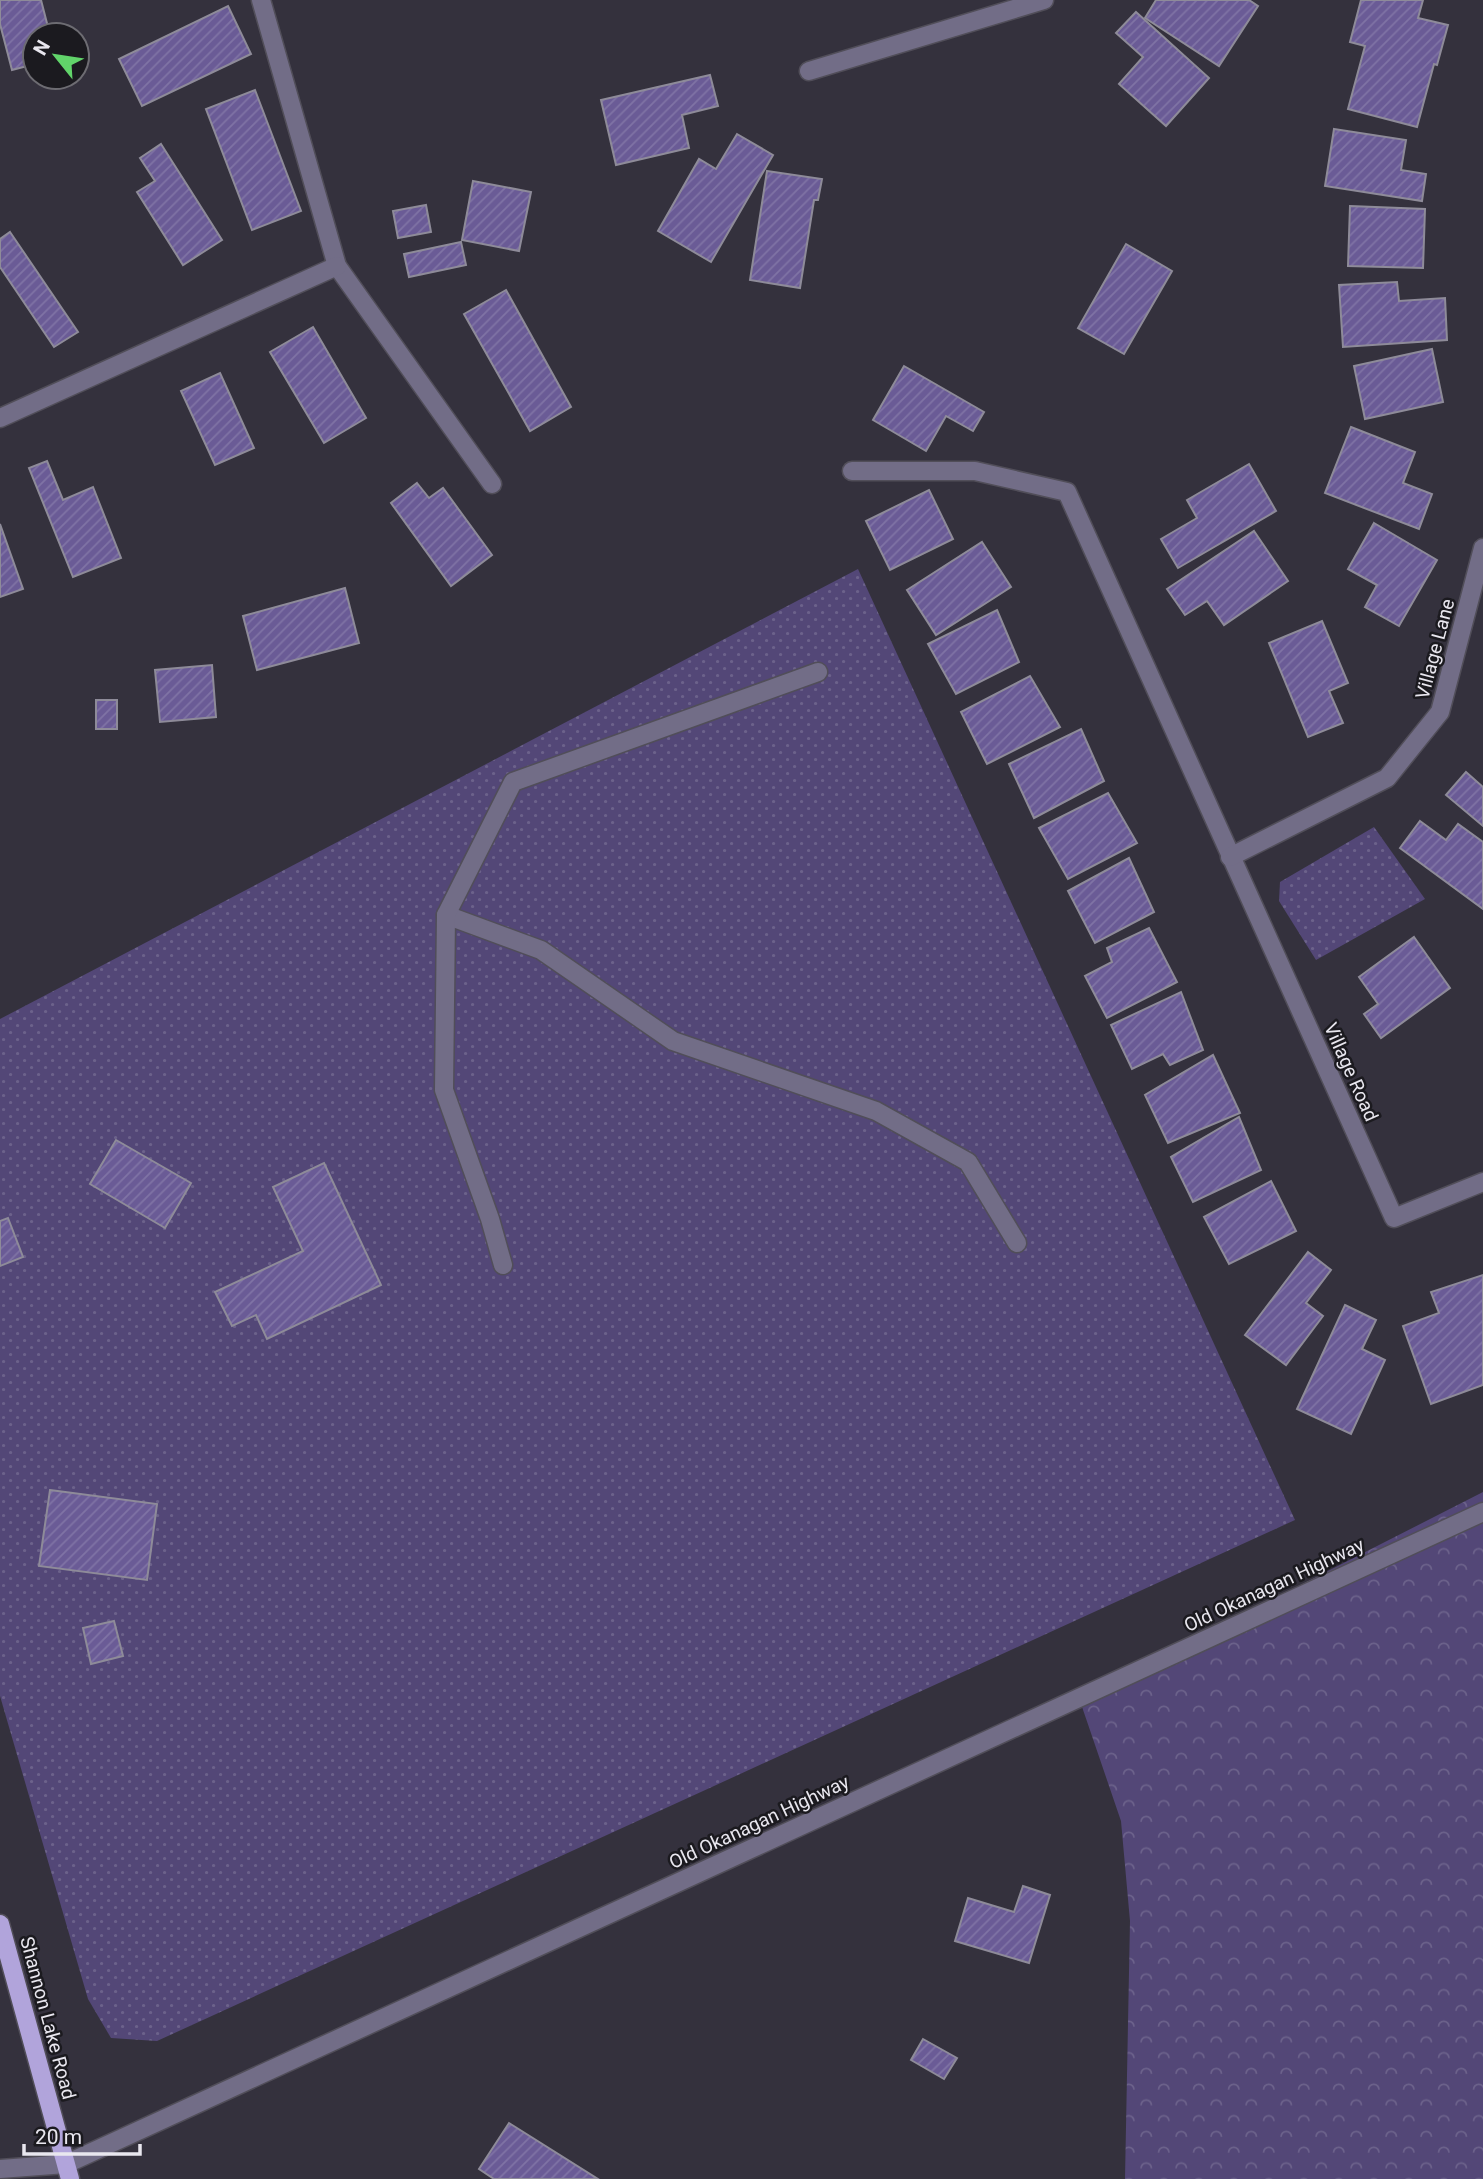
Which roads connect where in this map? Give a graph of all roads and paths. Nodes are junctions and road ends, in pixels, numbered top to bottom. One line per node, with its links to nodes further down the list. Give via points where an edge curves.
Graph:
1 (261, 0): 4 (street)
2 (1044, 0): 3 (street)
3 (809, 71)
4 (337, 266): 5 (street); 7 (street)
5 (0, 418)
6 (852, 471): 10 (street, via 975,471 1067,492)
7 (492, 484)
8 (1483, 548): 10 (street, Village Lane, via 1440,712 1387,778)
9 (818, 672): 11 (street, via 513,782)
10 (1230, 857): 12 (street, Village Road, via 1394,1218)
11 (446, 915): 13 (street, via 541,950 673,1041 876,1111 968,1162); 14 (street, via 444,1090)
12 (1483, 1182)
13 (1017, 1243)
14 (503, 1265)
15 (1483, 1512): 18 (street, Old Okanagan Highway)
16 (0, 1924): 18 (main road, Shannon Lake Road)
17 (0, 2169): 18 (street)
18 (68, 2171)

